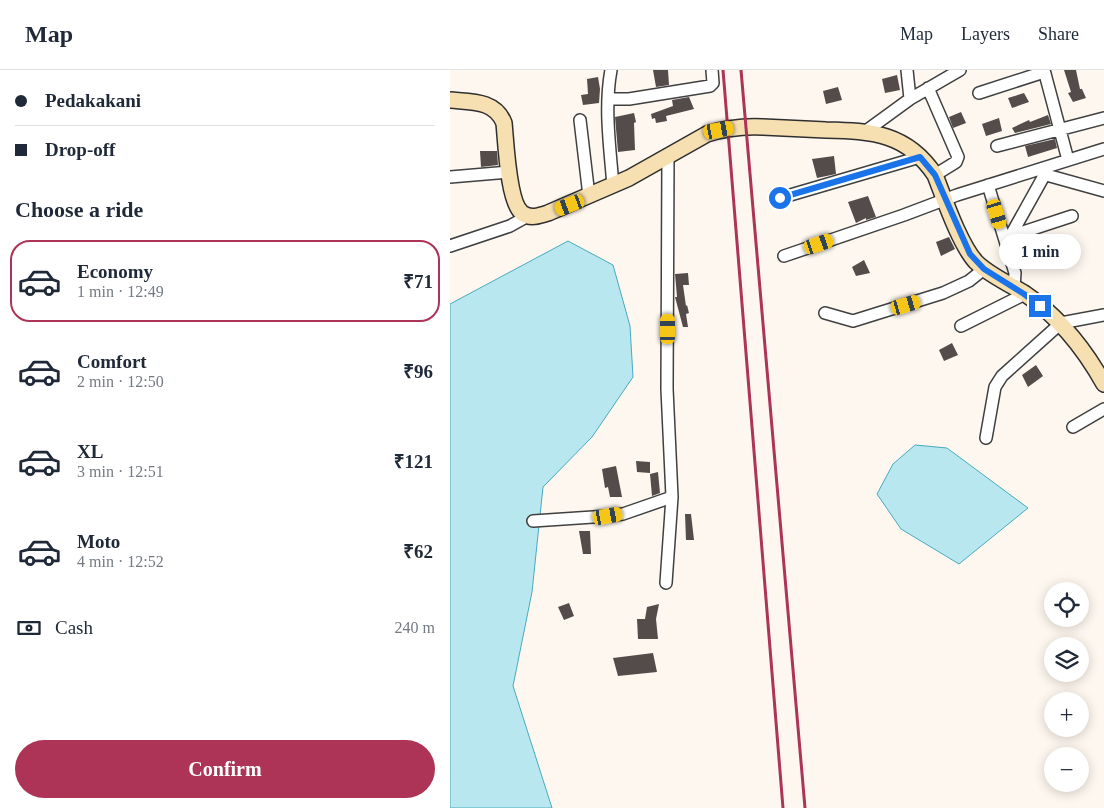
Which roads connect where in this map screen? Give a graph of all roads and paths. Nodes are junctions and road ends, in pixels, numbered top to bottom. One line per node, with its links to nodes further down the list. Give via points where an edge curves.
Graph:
1 (610, 70): 8 (street)
2 (712, 70): 8 (street, via 713,83 710,86 629,99)
3 (907, 70): 9 (street)
4 (957, 71): 6 (street)
5 (1044, 71): 7 (street); 13 (street)
6 (928, 88): 9 (street); 22 (street, via 958,157 956,162)
7 (979, 93)
8 (608, 98): 25 (street)
9 (910, 99): 14 (street)
10 (450, 100): 20 (main road, via 484,104 501,115)
11 (1104, 118): 13 (street)
12 (580, 120): 27 (street)
13 (1060, 129): 15 (street); 19 (street)
14 (866, 131): 17 (main road, via 729,128 707,134); 18 (main road, via 901,143)
15 (997, 146)
16 (1104, 149): 19 (street)
17 (668, 156): 25 (main road); 45 (street, via 667,389)
18 (920, 157): 22 (main road); 28 (street)
19 (1068, 160): 21 (street)
20 (509, 172): 23 (street); 30 (main road, via 514,203)
21 (1042, 172): 24 (street); 26 (street); 32 (street)
22 (935, 175): 29 (main road)
23 (450, 177)
24 (988, 185): 29 (street); 32 (street)
25 (613, 186): 27 (main road)
26 (1104, 190)
27 (589, 196): 30 (main road, via 548,213)
28 (780, 198)
29 (945, 199): 34 (street); 35 (main road, via 970,254)
30 (528, 216): 33 (street, via 510,226)
31 (1072, 216): 32 (street)
32 (1007, 240): 36 (street)
33 (450, 246)
34 (784, 256)
35 (984, 269): 36 (main road); 37 (street, via 969,281 943,293 853,320)
36 (1019, 290): 39 (main road); 40 (street)
37 (825, 313)
38 (1104, 315): 39 (street)
39 (1061, 323): 41 (main road); 44 (street, via 1015,363 995,386)
40 (961, 326)
41 (1102, 376)
42 (1104, 409): 43 (street)
43 (1073, 427)
44 (986, 438)
45 (672, 497): 46 (street, via 623,514); 47 (street)
46 (533, 521)
47 (666, 583)

